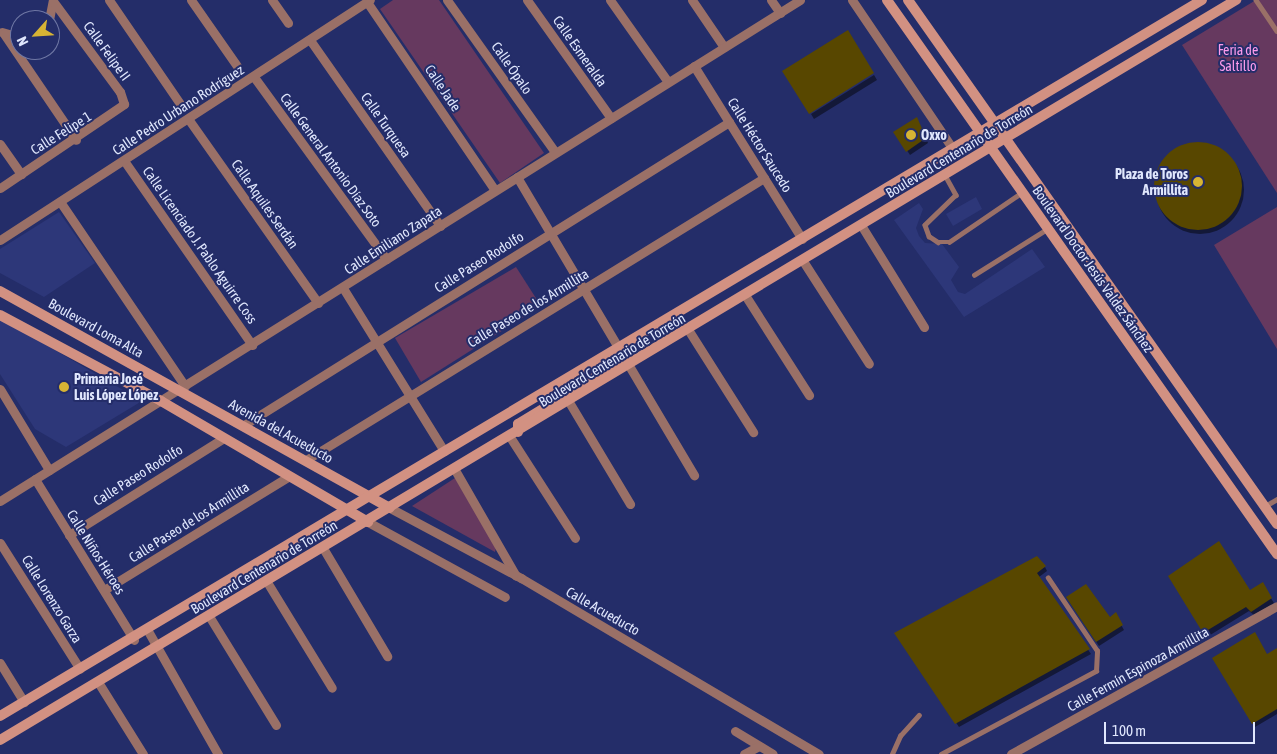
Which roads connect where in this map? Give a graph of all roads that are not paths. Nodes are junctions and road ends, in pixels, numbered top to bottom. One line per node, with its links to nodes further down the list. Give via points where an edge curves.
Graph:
1 (108, 0): 29 (street)
2 (191, 0): 24 (street)
3 (272, 0): 19 (street)
4 (447, 0): 40 (street, Calle Ópalo)
5 (528, 0): 30 (street, Calle Esmeralda)
6 (610, 0): 27 (street)
7 (692, 0): 23 (street)
8 (771, 0): 18 (street)
9 (800, 0): 18 (street, Calle Emiliano Zapata)
10 (852, 0): 39 (street)
11 (887, 0): 34 (street, Boulevard Doctor Jesús Valdez Sánchez)
12 (908, 0): 33 (street, Boulevard Doctor Jesús Valdez Sánchez)
13 (1202, 0): 33 (street, Boulevard Centenario de Torreón)
14 (1236, 0): 35 (street, Boulevard Centenario de Torreón)
15 (1256, 0): 20 (lane)
16 (53, 1): 28 (street, Calle Felipe II)
17 (369, 1): 22 (street, Calle Pedro Urbano Rodríguez); 47 (street, Calle Jade)
18 (780, 13): 23 (street, Calle Emiliano Zapata)
19 (288, 22)
20 (1277, 31)
21 (2, 32): 36 (street)
22 (310, 40): 26 (street, Calle Pedro Urbano Rodríguez); 51 (street, Calle Turquesa)
23 (724, 47): 25 (street, Calle Emiliano Zapata)
24 (237, 66)
25 (694, 66): 27 (street, Calle Emiliano Zapata); 32 (street, Calle Héctor Saucedo)
26 (254, 77): 31 (street, Calle Pedro Urbano Rodríguez); 56 (street, Calle General Antonio Díaz Soto)
27 (668, 82): 30 (street, Calle Emiliano Zapata)
28 (120, 92): 36 (street, Calle Felipe 1, via 121,108)
29 (181, 105)
30 (611, 118): 40 (street, Calle Emiliano Zapata)
31 (189, 120): 41 (street, Calle Pedro Urbano Rodríguez); 63 (street, Calle Aquiles Serdán)
32 (729, 122): 45 (street, Calle Héctor Saucedo); 53 (street, Calle Paseo Rodolfo)
33 (996, 123): 34 (street, Boulevard Centenario de Torreón); 35 (street, Boulevard Doctor Jesús Valdez Sánchez)
34 (980, 133): 38 (street, Boulevard Doctor Jesús Valdez Sánchez); 39 (street, Boulevard Centenario de Torreón)
35 (1006, 138): 38 (street, Boulevard Centenario de Torreón); 93 (street, Boulevard Doctor Jesús Valdez Sánchez)
36 (76, 140): 42 (street, Calle Felipe 1)
37 (0, 144): 42 (street)
38 (990, 147): 43 (street, Boulevard Centenario de Torreón); 48 (street, Boulevard Doctor Jesús Valdez Sánchez)
39 (953, 149): 54 (street, Boulevard Centenario de Torreón)
40 (556, 152): 44 (street, Calle Emiliano Zapata)
41 (125, 162): 49 (street, Calle Pedro Urbano Rodríguez); 68 (street, Calle Licenciado J. Pablo Aguirre Coss)
42 (21, 174): 46 (street, Calle Felipe 1)
43 (944, 175): 48 (lane, via 956,195 925,225 929,236 938,242 949,242); 50 (street, Boulevard Centenario de Torreón)
44 (517, 177): 47 (street, Calle Emiliano Zapata); 53 (street)
45 (764, 178): 54 (street, Calle Héctor Saucedo); 60 (street, Calle Paseo de los Armillita)
46 (0, 188)
47 (495, 190): 51 (street, Calle Emiliano Zapata)
48 (1022, 192): 52 (street, Boulevard Doctor Jesús Valdez Sánchez)
49 (60, 203): 55 (street, Calle Pedro Urbano Rodríguez); 72 (street)
50 (862, 225): 57 (street, Boulevard Centenario de Torreón); 65 (street)
51 (440, 226): 56 (street, Calle Emiliano Zapata)
52 (1048, 228): 58 (lane); 102 (street, Boulevard Doctor Jesús Valdez Sánchez)
53 (552, 233): 60 (street); 67 (street, Calle Paseo Rodolfo)
54 (802, 238): 69 (street, Boulevard Centenario de Torreón)
55 (0, 240)
56 (386, 259): 59 (street, Calle Emiliano Zapata)
57 (803, 261): 62 (street, Boulevard Centenario de Torreón); 71 (street)
58 (974, 274)
59 (343, 288): 63 (street, Calle Emiliano Zapata); 67 (street)
60 (586, 289): 69 (street); 74 (street, Calle Paseo de los Armillita)
61 (0, 291): 72 (street, Boulevard Loma Alta)
62 (745, 295): 66 (street, Boulevard Centenario de Torreón); 75 (street)
63 (318, 303): 68 (street, Calle Emiliano Zapata)
64 (0, 315): 76 (street)
65 (924, 327)
66 (689, 331): 70 (street, Boulevard Centenario de Torreón); 79 (street)
67 (377, 342): 74 (street); 78 (street, Calle Paseo Rodolfo)
68 (252, 345): 72 (street, Calle Emiliano Zapata)
69 (621, 348): 70 (street); 82 (street, Boulevard Centenario de Torreón)
70 (627, 362): 77 (street, Boulevard Centenario de Torreón); 80 (street, via 518,424); 86 (street)
71 (869, 364)
72 (182, 388): 76 (street, Calle Emiliano Zapata); 78 (street, Avenida del Acueducto)
73 (0, 389): 84 (street)
74 (410, 395): 82 (street); 83 (street, Calle Paseo de los Armillita)
75 (809, 395)
76 (161, 401): 81 (street); 84 (street, Calle Emiliano Zapata)
77 (569, 402): 80 (street, Boulevard Centenario de Torreón); 92 (street)
78 (244, 425): 83 (street, Avenida del Acueducto)
79 (753, 432)
80 (514, 435): 85 (street, Boulevard Centenario de Torreón); 99 (street)
81 (222, 439): 87 (street); 98 (street, Calle Paseo Rodolfo)
82 (444, 451): 89 (street, Boulevard Centenario de Torreón)
83 (306, 460): 89 (street, Avenida del Acueducto)
84 (49, 470): 88 (street, Calle Emiliano Zapata)
85 (455, 470): 94 (street, Boulevard Centenario de Torreón); 103 (street)
86 (694, 475)
87 (288, 478): 95 (street); 106 (street, Calle Paseo de los Armillita)
88 (34, 479): 91 (street, Calle Emiliano Zapata); 98 (street, Calle Niños Héroes)
89 (370, 496): 94 (street, Calle Acueducto); 95 (street, Boulevard Centenario de Torreón)
90 (1277, 499): 93 (lane)
91 (0, 501)
92 (630, 504)
93 (1265, 506): 97 (street, Boulevard Doctor Jesús Valdez Sánchez)
94 (390, 508): 96 (street, Boulevard Centenario de Torreón); 103 (street, Calle Acueducto)
95 (349, 510): 96 (street); 110 (street, Boulevard Centenario de Torreón)
96 (368, 522): 101 (street, Boulevard Centenario de Torreón); 107 (street)
97 (1277, 524)
98 (69, 535): 106 (street, Calle Niños Héroes)
99 (575, 538)
100 (0, 543): 115 (street, Calle Lorenzo Garza)
101 (323, 548): 105 (street, Boulevard Centenario de Torreón); 113 (street)
102 (1277, 554)
103 (516, 576): 129 (street, Calle Acueducto)
104 (1048, 578): 131 (lane, via 1097,651 1096,671)
105 (268, 582): 109 (street, Boulevard Centenario de Torreón); 117 (street)
106 (104, 590): 111 (street, Calle Niños Héroes)
107 (505, 597)
108 (1277, 606): 132 (street, Calle Fermín Espinoza Armillita)
109 (209, 616): 112 (street, Boulevard Centenario de Torreón); 121 (street)
110 (148, 631): 111 (street, Boulevard Centenario de Torreón); 112 (street)
111 (134, 640): 115 (street, Boulevard Centenario de Torreón)
112 (157, 647): 116 (street, Boulevard Centenario de Torreón); 126 (street)
113 (387, 656)
114 (0, 663): 118 (street)
115 (80, 669): 118 (street, Boulevard Centenario de Torreón)
116 (98, 682): 123 (street, Boulevard Centenario de Torreón); 125 (street)
117 (332, 688)
118 (24, 702): 119 (street, Boulevard Centenario de Torreón)
119 (0, 716)
120 (919, 716): 130 (lane, via 900,736)
121 (276, 725)
122 (735, 731): 124 (street)
123 (0, 740)
124 (759, 746): 127 (street); 128 (street)
125 (143, 754)
126 (218, 754)
127 (744, 754)
128 (773, 754)
129 (819, 754)
130 (892, 754)
131 (941, 754)
132 (1011, 754)

